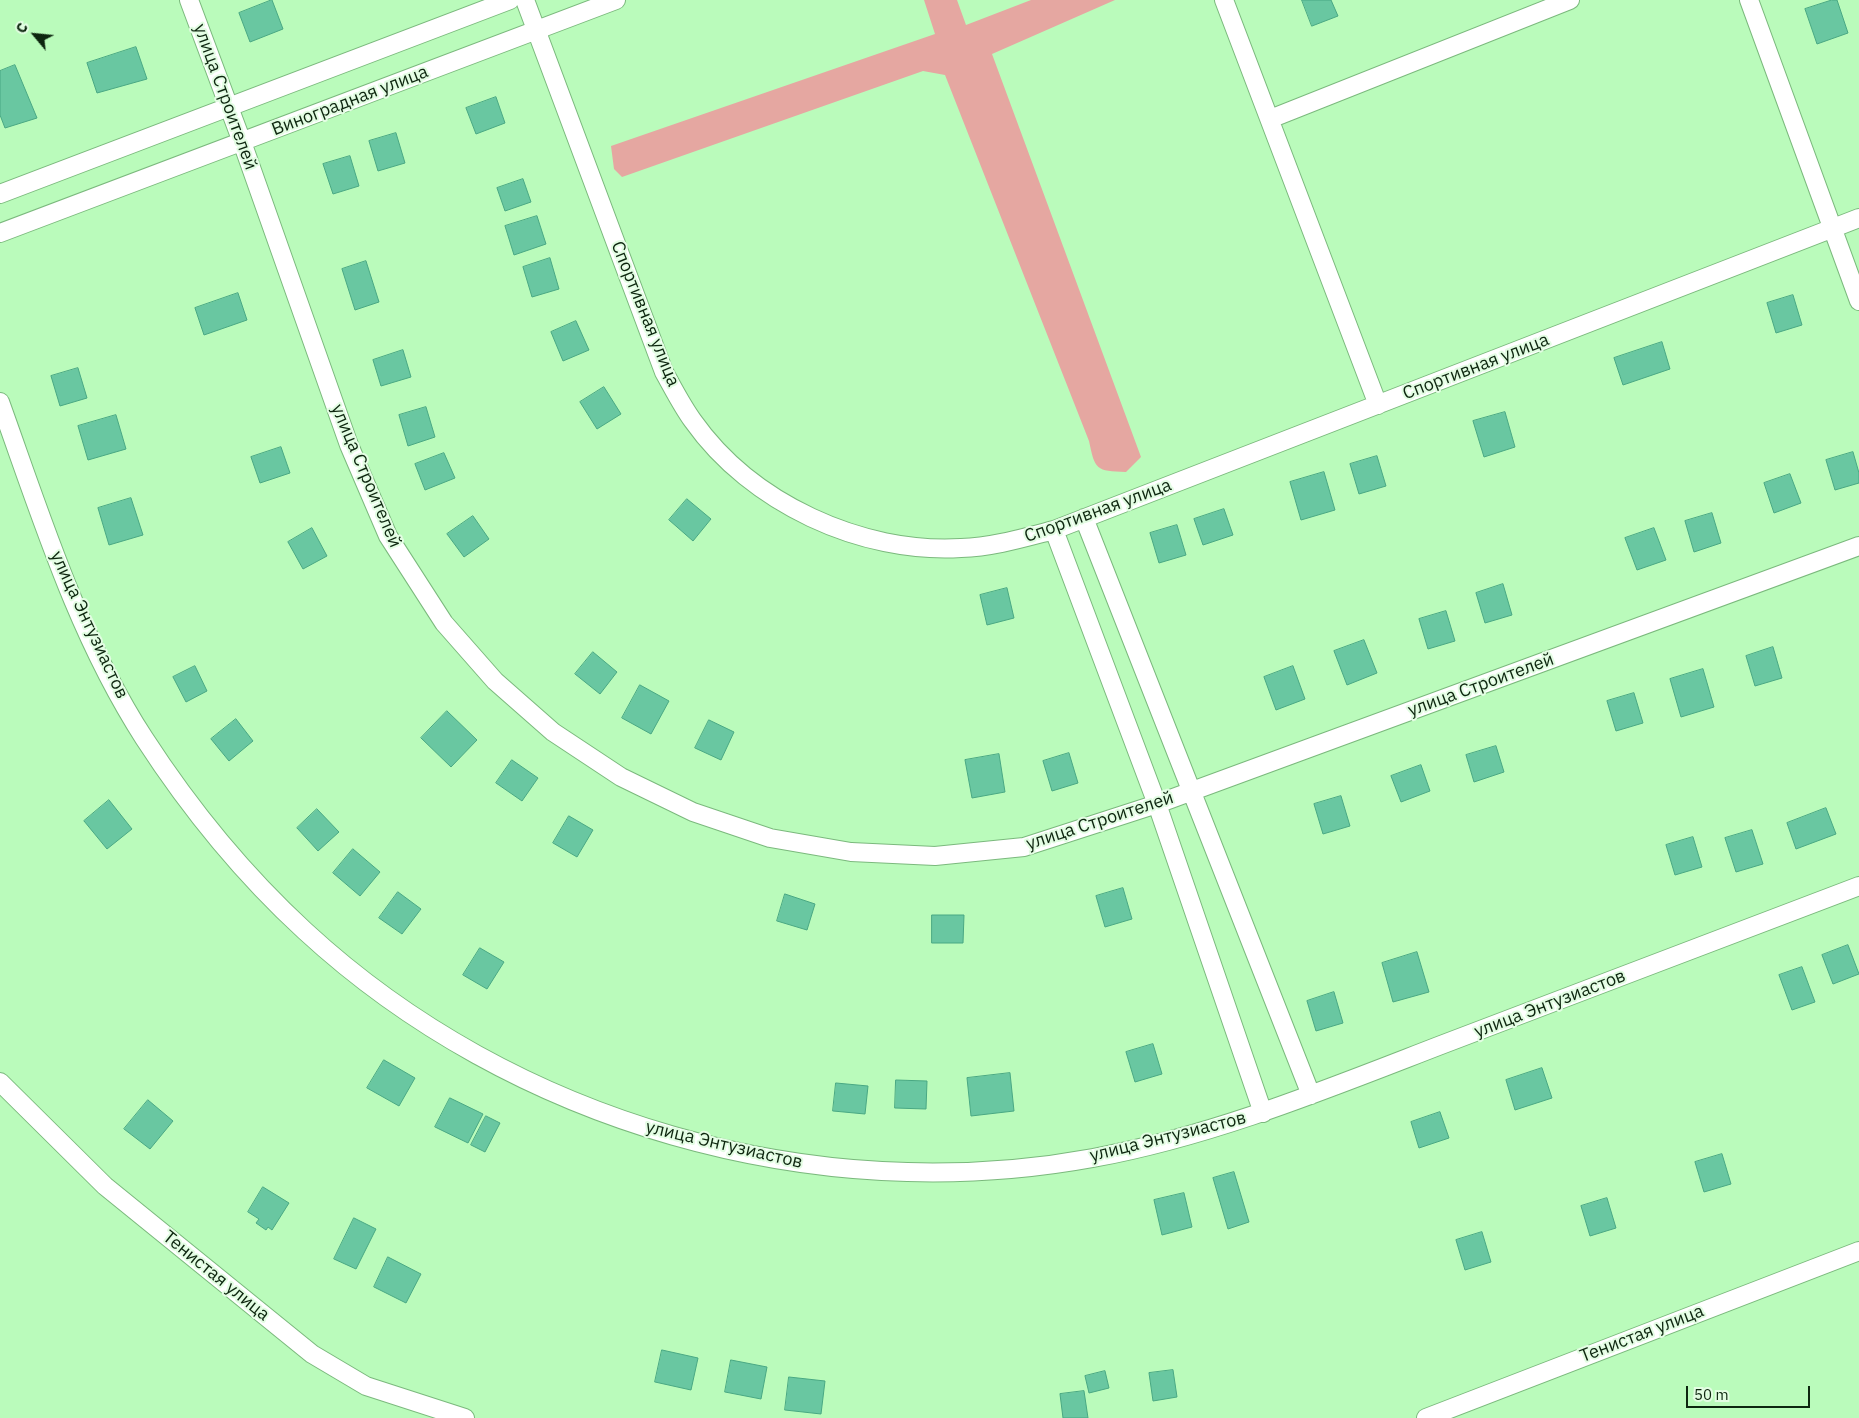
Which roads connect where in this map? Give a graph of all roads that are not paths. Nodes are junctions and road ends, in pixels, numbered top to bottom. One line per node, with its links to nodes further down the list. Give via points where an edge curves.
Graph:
1 (190, 0): 9 (street, улица Строителей)
2 (510, 0): 9 (street)
3 (525, 0): 8 (street, Спортивная улица)
4 (616, 0): 8 (street, Виноградная улица)
5 (1224, 0): 10 (street)
6 (1570, 0): 10 (street)
7 (1749, 0): 14 (street)
8 (536, 30): 11 (street, Виноградная улица); 20 (street, Спортивная улица, via 664,372 693,422 729,463 774,498 828,526 892,544 960,549 1005,543)
9 (229, 107): 11 (street, улица Строителей); 12 (street)
10 (1270, 120): 18 (street)
11 (242, 142): 15 (street, Виноградная улица); 23 (street, улица Строителей, via 349,445 388,536 444,623 495,681 553,732 621,777 693,812 770,838 851,852 935,856 1024,847)
12 (0, 194)
13 (1859, 218): 14 (street, Спортивная улица)
14 (1832, 228): 16 (street); 18 (street, Спортивная улица)
15 (0, 233)
16 (1859, 301)
17 (0, 402): 27 (street, улица Энтузиастов, via 56,556 103,666 141,734 185,799 256,883 308,934 414,1017 475,1054 572,1101 670,1136 776,1160 848,1169 924,1173 1030,1167 1153,1145)
18 (1378, 405): 19 (street, Спортивная улица)
19 (1084, 518): 20 (street, Спортивная улица); 22 (street)
20 (1054, 530): 23 (street)
21 (1859, 546): 22 (street, улица Строителей)
22 (1191, 792): 23 (street, улица Строителей); 26 (street)
23 (1157, 804): 27 (street)
24 (1859, 886): 26 (street, улица Энтузиастов)
25 (0, 1082): 29 (street, Тенистая улица, via 105,1186 312,1354 366,1386)
26 (1311, 1095): 27 (street, улица Энтузиастов)
27 (1264, 1113)
28 (1859, 1251): 30 (street, Тенистая улица)
29 (464, 1418)
30 (1426, 1418)

